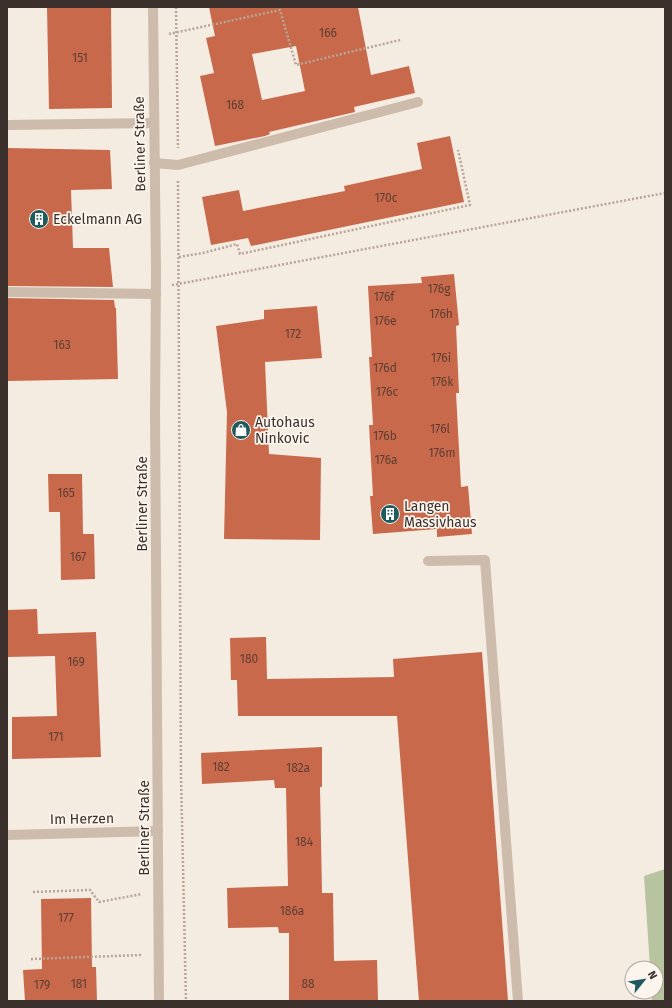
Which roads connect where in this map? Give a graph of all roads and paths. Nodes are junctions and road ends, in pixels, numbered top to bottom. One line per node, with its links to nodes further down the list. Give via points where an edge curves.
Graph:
1 (153, 7): 2 (street, Berliner Straße)
2 (153, 38): 3 (path, via 280,10 296,65); 5 (street, Berliner Straße)
3 (400, 40)
4 (418, 102): 8 (street, via 178,164)
5 (154, 122): 6 (street); 8 (street, Berliner Straße)
6 (7, 124)
7 (458, 150): 10 (path, via 470,205 240,254 237,244)
8 (154, 163): 12 (street, Berliner Straße)
9 (665, 193): 21 (path, via 178,284 181,769)
10 (179, 257)
11 (7, 292): 12 (street)
12 (156, 294): 14 (street, Berliner Straße)
13 (428, 561): 22 (street, via 485,560)
14 (158, 831): 15 (street, Im Herzen); 16 (street, Berliner Straße)
15 (7, 834)
16 (158, 891): 17 (path, via 99,902 90,890); 18 (street, Berliner Straße)
17 (34, 892)
18 (159, 954): 19 (path); 20 (street, Berliner Straße)
19 (31, 959)
20 (159, 1001)
21 (186, 1001)
22 (518, 1001)

